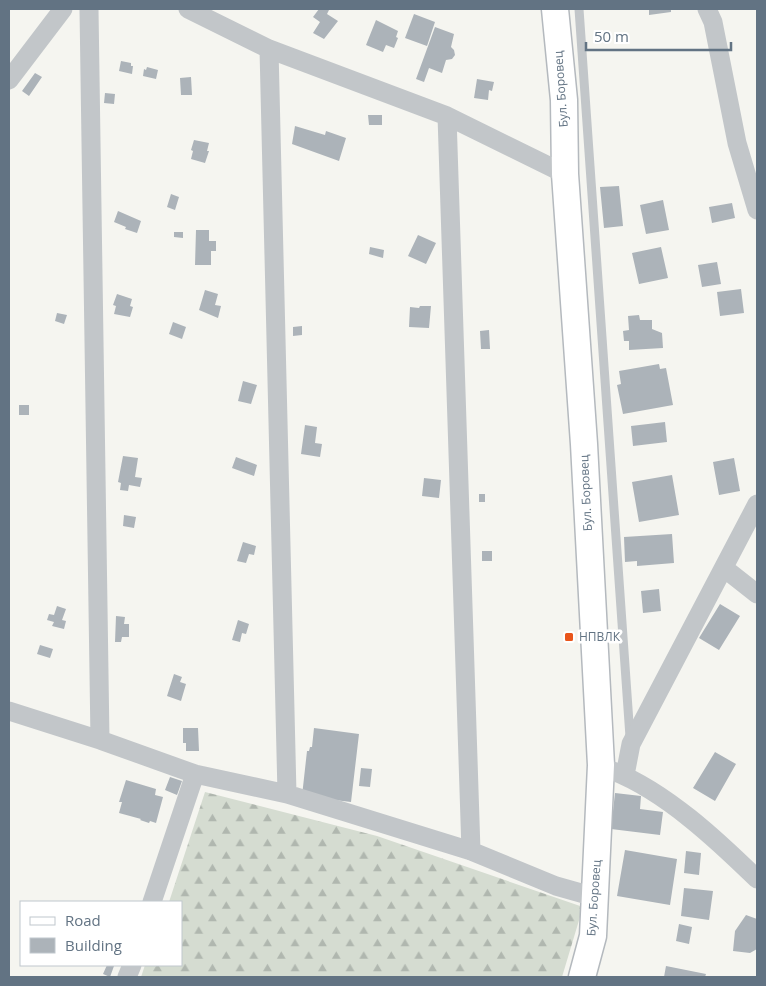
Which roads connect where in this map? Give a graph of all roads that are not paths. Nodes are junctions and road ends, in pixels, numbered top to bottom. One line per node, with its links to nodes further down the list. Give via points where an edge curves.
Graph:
1 (63, 9): 8 (street)
2 (89, 9): 16 (street)
3 (188, 9): 7 (street)
4 (555, 9): 10 (street, Бул. Боровец, via 564,100)
5 (579, 9): 17 (lane)
6 (707, 9): 11 (street, via 713,22 737,143)
7 (269, 49): 9 (street); 21 (street)
8 (9, 80)
9 (447, 116): 10 (street); 22 (street)
10 (565, 174): 18 (street, Бул. Боровец, via 584,444)
11 (757, 210)
12 (757, 504): 13 (street)
13 (724, 568): 14 (street); 17 (street)
14 (757, 594)
15 (10, 714): 16 (street)
16 (100, 740): 19 (street)
17 (631, 744): 20 (street)
18 (600, 765): 20 (street); 24 (street, Бул. Боровец)
19 (195, 774): 21 (street); 25 (street)
20 (625, 776): 23 (street, via 656,793 727,850)
21 (287, 794): 22 (street)
22 (471, 851): 24 (street, via 556,886)
23 (757, 879)
24 (595, 897): 26 (street, Бул. Боровец, via 593,936)
25 (152, 901)
26 (582, 977)

